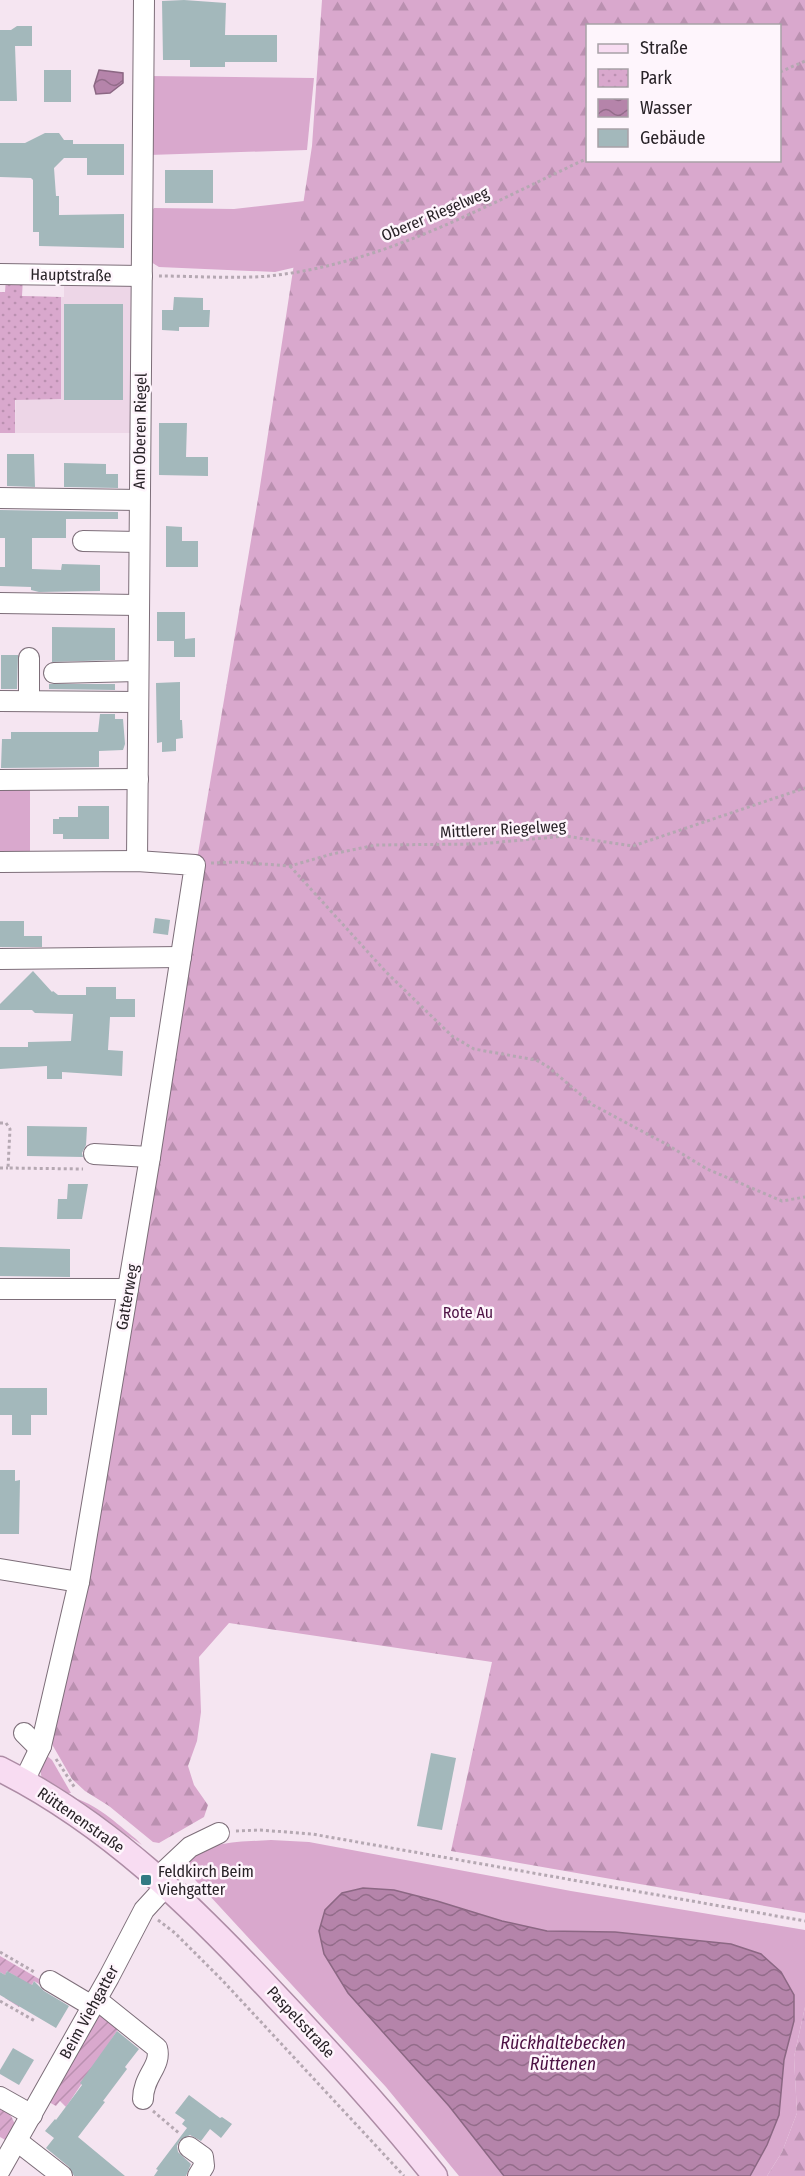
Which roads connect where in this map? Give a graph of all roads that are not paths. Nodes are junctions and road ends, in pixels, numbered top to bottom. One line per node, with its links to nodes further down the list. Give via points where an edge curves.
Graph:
1 (144, 0): 3 (street, Am Oberen Riegel)
2 (0, 274): 3 (street, Hauptstraße)
3 (142, 276): 5 (street, Am Oberen Riegel)
4 (0, 498): 5 (street)
5 (139, 500): 7 (street, Am Oberen Riegel)
6 (83, 541): 7 (street)
7 (138, 542): 9 (street, Am Oberen Riegel)
8 (0, 603): 9 (street)
9 (138, 605): 11 (street, Am Oberen Riegel)
10 (29, 658): 14 (street)
11 (138, 671): 12 (street); 15 (street, Am Oberen Riegel)
12 (54, 673)
13 (0, 701): 14 (street)
14 (29, 701): 15 (street)
15 (138, 702): 17 (street, Am Oberen Riegel)
16 (0, 780): 17 (street)
17 (138, 780): 18 (street, Am Oberen Riegel)
18 (137, 861): 19 (street); 20 (street, Gatterweg, via 195,864)
19 (0, 862)
20 (181, 957): 21 (street); 23 (street, Gatterweg)
21 (0, 959)
22 (94, 1154): 23 (street)
23 (150, 1157): 24 (street, Gatterweg)
24 (128, 1288): 25 (street); 27 (street, Gatterweg)
25 (0, 1289)
26 (0, 1569): 27 (street)
27 (79, 1582): 29 (street, Gatterweg, via 66,1613)
28 (24, 1733): 29 (street)
29 (40, 1746): 31 (street, Gatterweg)
30 (0, 1769): 31 (main road, Rüttenenstraße)
31 (24, 1781): 33 (main road, Rüttenenstraße, via 94,1826)
32 (219, 1833): 33 (street, Beim Viehgatter, via 190,1847)
33 (162, 1882): 35 (street, Beim Viehgatter); 44 (main road, Paspelsstraße, via 322,2044)
34 (50, 1981): 35 (street)
35 (94, 2003): 37 (street, via 157,2048 158,2061 145,2082); 38 (street, Beim Viehgatter)
36 (0, 2097): 38 (street)
37 (143, 2099)
38 (32, 2115): 39 (street, Beim Viehgatter)
39 (17, 2141): 41 (street, Beim Viehgatter); 42 (street)
40 (189, 2147): 43 (street, via 203,2157 204,2166)
41 (0, 2170)
42 (62, 2176)
43 (198, 2176)
44 (435, 2176)

